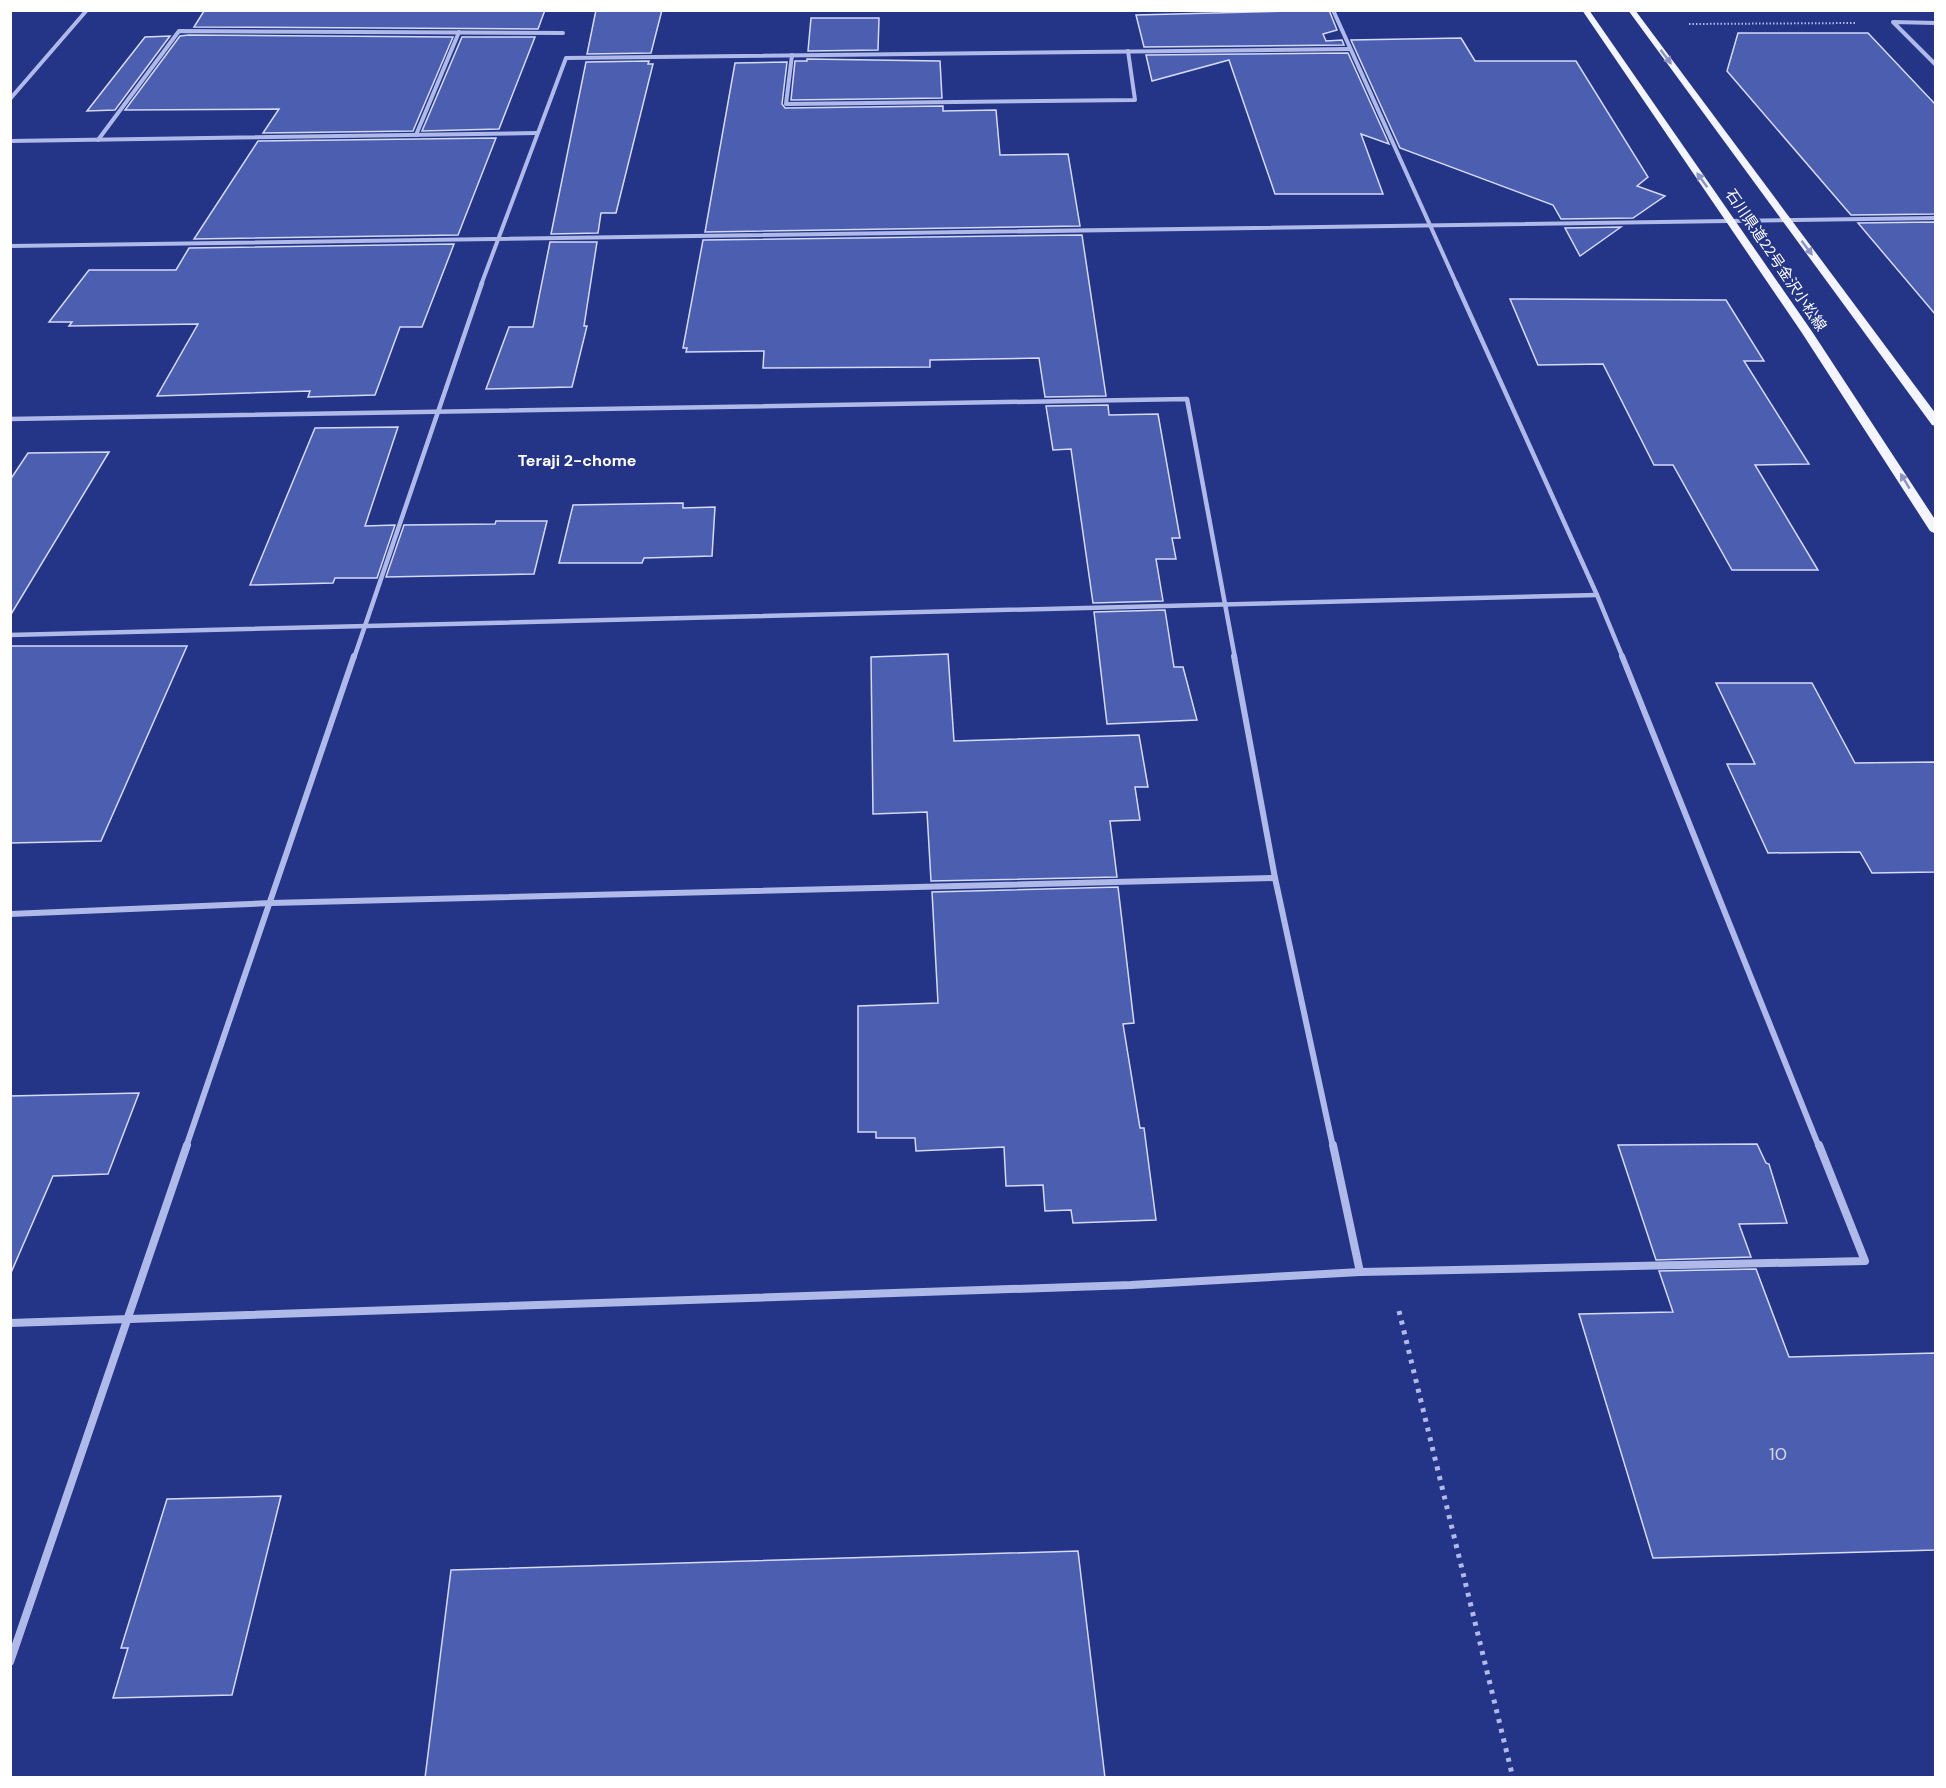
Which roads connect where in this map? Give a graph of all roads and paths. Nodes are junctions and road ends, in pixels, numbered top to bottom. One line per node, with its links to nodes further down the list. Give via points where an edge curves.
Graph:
1 (87, 10): 14 (street)
2 (1333, 10): 10 (street)
3 (1585, 10): 21 (main road, 石川県道22号金沢小松線, one-way to 3)
4 (1631, 10): 20 (main road, 石川県道22号金沢小松線, one-way to 20)
5 (1893, 22): 6 (street); 7 (path); 13 (street)
6 (1935, 23)
7 (1682, 24)
8 (459, 32): 9 (street); 16 (street); 17 (street, via 179,32)
9 (564, 33)
10 (1350, 49): 11 (street); 22 (street)
11 (1128, 51): 12 (street); 12 (street, via 1135,100 786,104)
12 (792, 55): 15 (street, via 566,58)
13 (1935, 65)
14 (10, 99)
15 (537, 134): 16 (street); 23 (street)
16 (416, 135): 17 (street)
17 (98, 140): 18 (street)
18 (10, 141)
19 (1935, 218): 20 (street)
20 (1785, 219): 21 (street); 27 (main road, 石川県道22号金沢小松線, one-way to 27, via 1878,340)
21 (1731, 221): 22 (street); 28 (main road, 石川県道22号金沢小松線, one-way to 21, via 1885,447)
22 (1429, 225): 23 (street); 29 (street)
23 (497, 239): 24 (street); 25 (street)
24 (10, 246)
25 (439, 411): 26 (street); 30 (street, via 1187,399); 31 (street)
26 (10, 418)
27 (1935, 423)
28 (1935, 531)
29 (1597, 596): 30 (street); 37 (street, via 1865,1261)
30 (1226, 604): 31 (street); 33 (street)
31 (365, 626): 32 (street); 34 (street)
32 (10, 635)
33 (1275, 878): 34 (street); 36 (street)
34 (271, 903): 35 (street); 38 (street)
35 (10, 914)
36 (1360, 1272): 37 (street); 38 (street, via 1120,1286)
37 (1390, 1272): 41 (path)
38 (129, 1318): 39 (street); 40 (street)
39 (10, 1323)
40 (10, 1662)
41 (1514, 1778)

